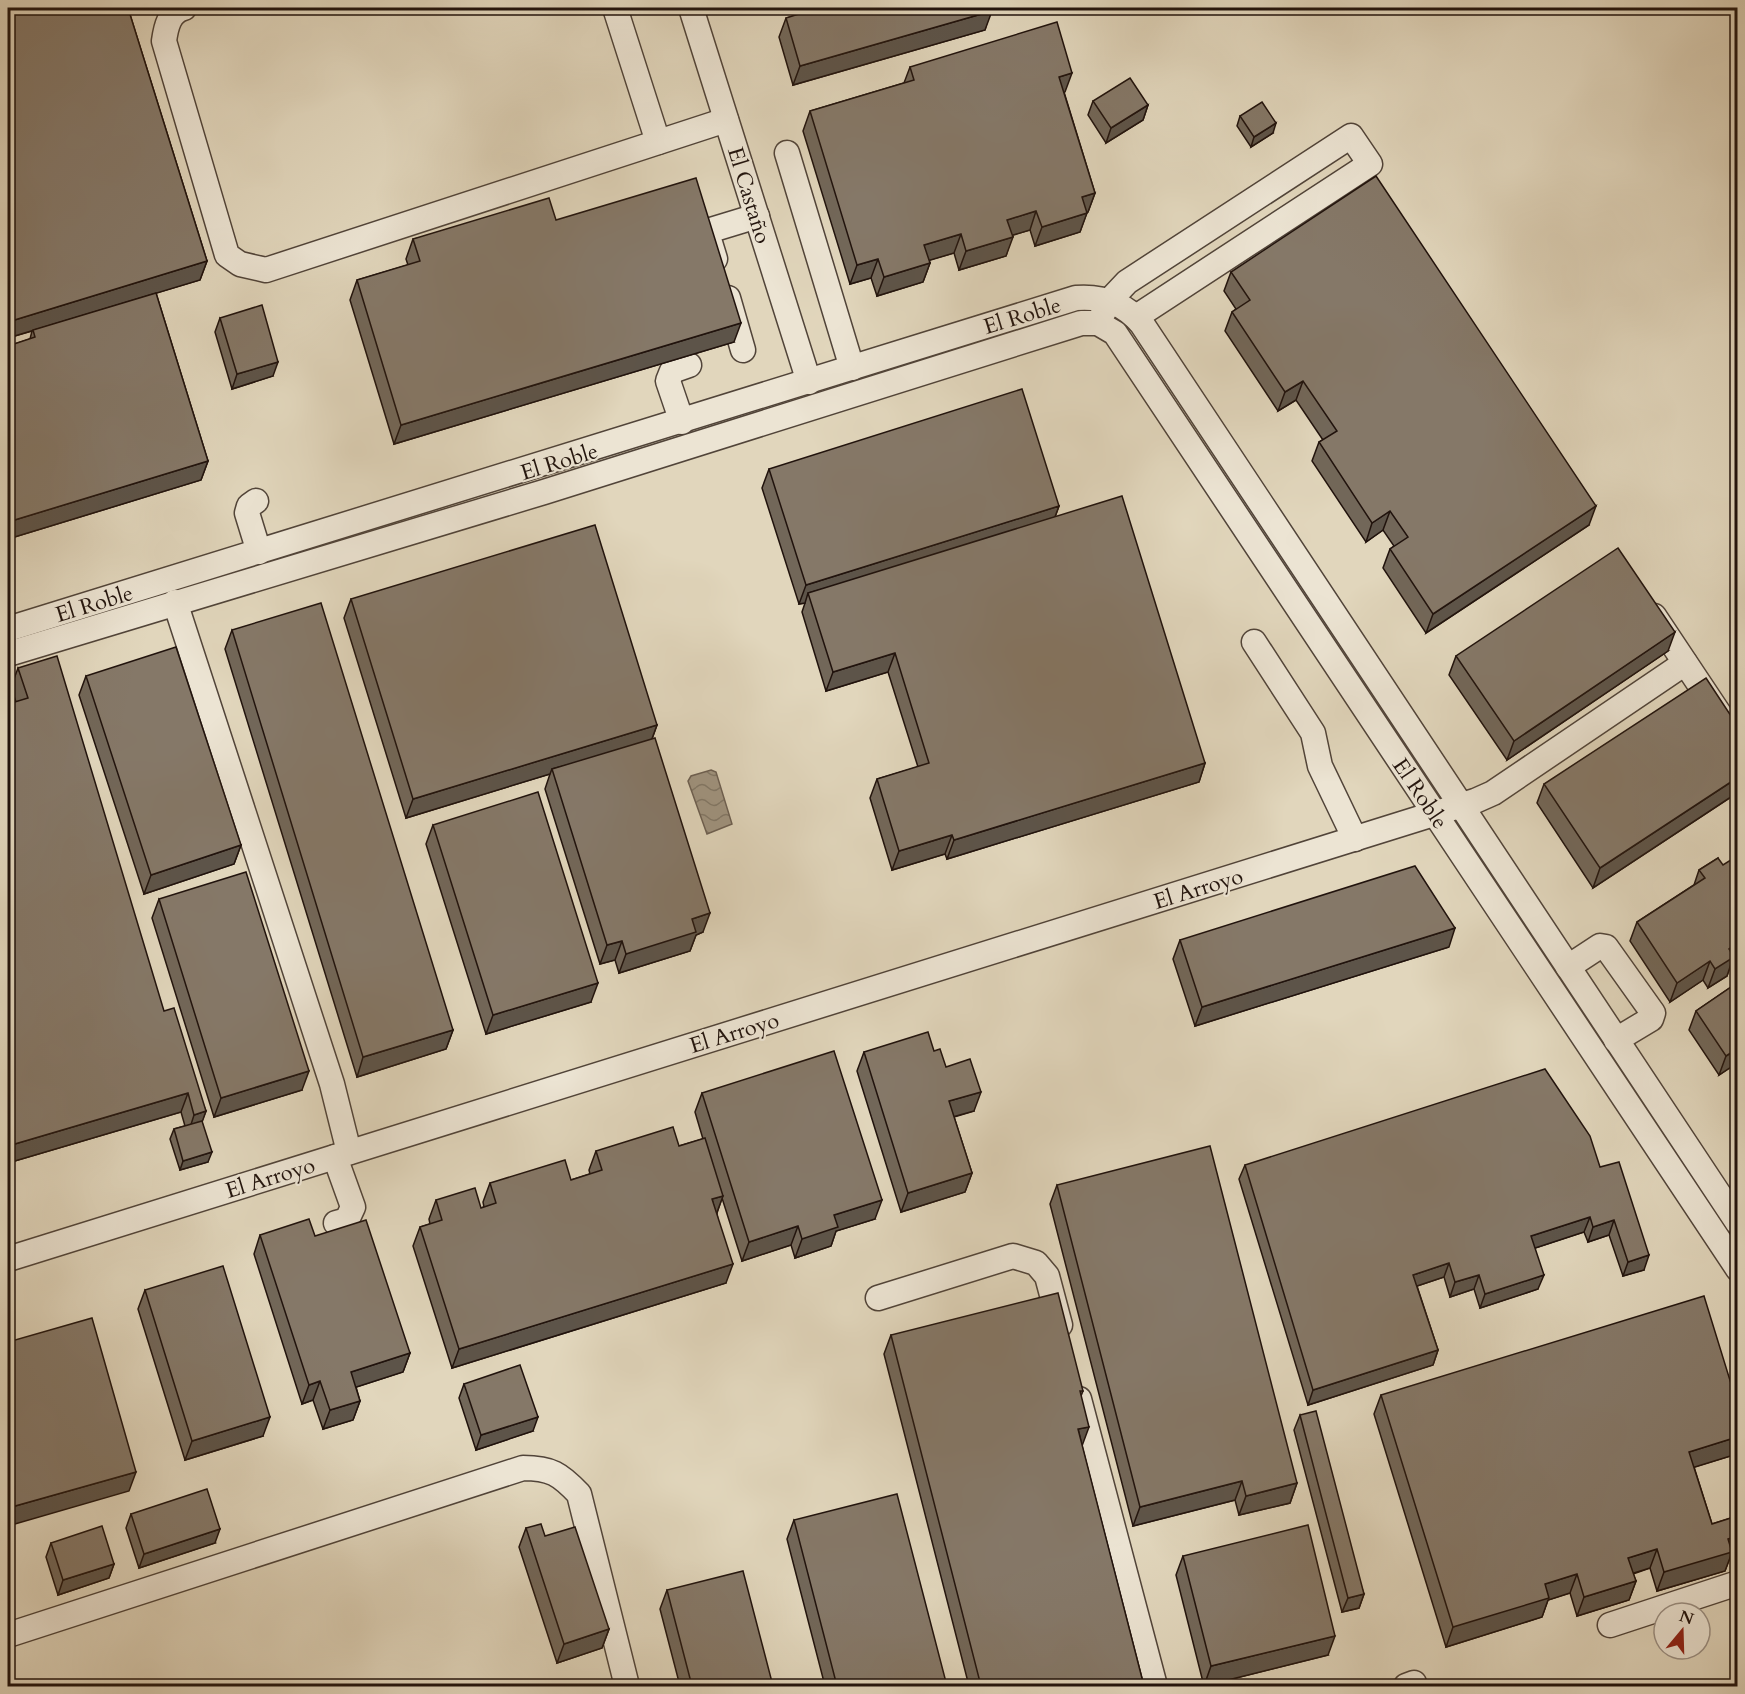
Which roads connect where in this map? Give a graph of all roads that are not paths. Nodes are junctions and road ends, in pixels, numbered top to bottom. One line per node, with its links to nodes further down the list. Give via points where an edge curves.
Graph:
1 (184, 8): 5 (street, via 178,9 167,23 164,41 227,255 240,264 266,270)
2 (615, 8): 5 (street)
3 (691, 8): 4 (street, El Castaño)
4 (726, 120): 5 (street); 7 (street, El Castaño)
5 (658, 142)
6 (787, 153): 13 (street)
7 (757, 216): 11 (street, via 711,230 708,236); 14 (street, El Castaño)
8 (1110, 300): 9 (street, El Roble); 9 (street, via 1127,282 1351,136 1370,164); 10 (street); 13 (street, El Roble, via 1076,298)
9 (1136, 317): 27 (street, El Roble)
10 (1098, 323): 17 (street, El Roble, via 1081,323); 28 (street, El Roble, via 1115,333)
11 (743, 350)
12 (689, 365): 15 (street, via 672,371 668,381)
13 (852, 368): 14 (street, El Roble)
14 (809, 382): 15 (street, El Roble)
15 (682, 422): 16 (street, El Roble)
16 (536, 468): 17 (street); 19 (street, El Roble)
17 (544, 492): 21 (street, El Roble)
18 (256, 501): 19 (street, via 247,513)
19 (259, 552): 22 (street, El Roble)
20 (1641, 597): 25 (street)
21 (175, 602): 24 (street, El Roble); 32 (street, via 332,1084)
22 (8, 630)
23 (1254, 642): 29 (street, via 1313,734 1320,766)
24 (8, 654)
25 (1685, 663): 26 (street); 27 (street, El Arroyo, via 1493,794)
26 (1737, 742)
27 (1460, 806): 28 (street, El Arroyo); 30 (street, El Roble)
28 (1435, 813): 29 (street, El Arroyo); 36 (street, El Roble)
29 (1355, 838): 32 (street, El Arroyo)
30 (1568, 967): 31 (street, El Roble); 31 (street, via 1600,946 1606,947 1653,1013 1651,1019)
31 (1616, 1040): 34 (street, El Roble)
32 (342, 1155): 33 (street, via 353,1207 347,1220); 35 (street, El Arroyo)
33 (336, 1223)
34 (1737, 1223)
35 (8, 1259)
36 (1737, 1269)
37 (878, 1298): 38 (street, via 1012,1256 1036,1263 1047,1276)
38 (1065, 1345)
39 (1074, 1379): 44 (street)
40 (1737, 1583): 41 (street)
41 (1610, 1625)
42 (8, 1635): 43 (street, via 524,1468 541,1468 557,1473 579,1494)
43 (627, 1686)
44 (1155, 1686)

